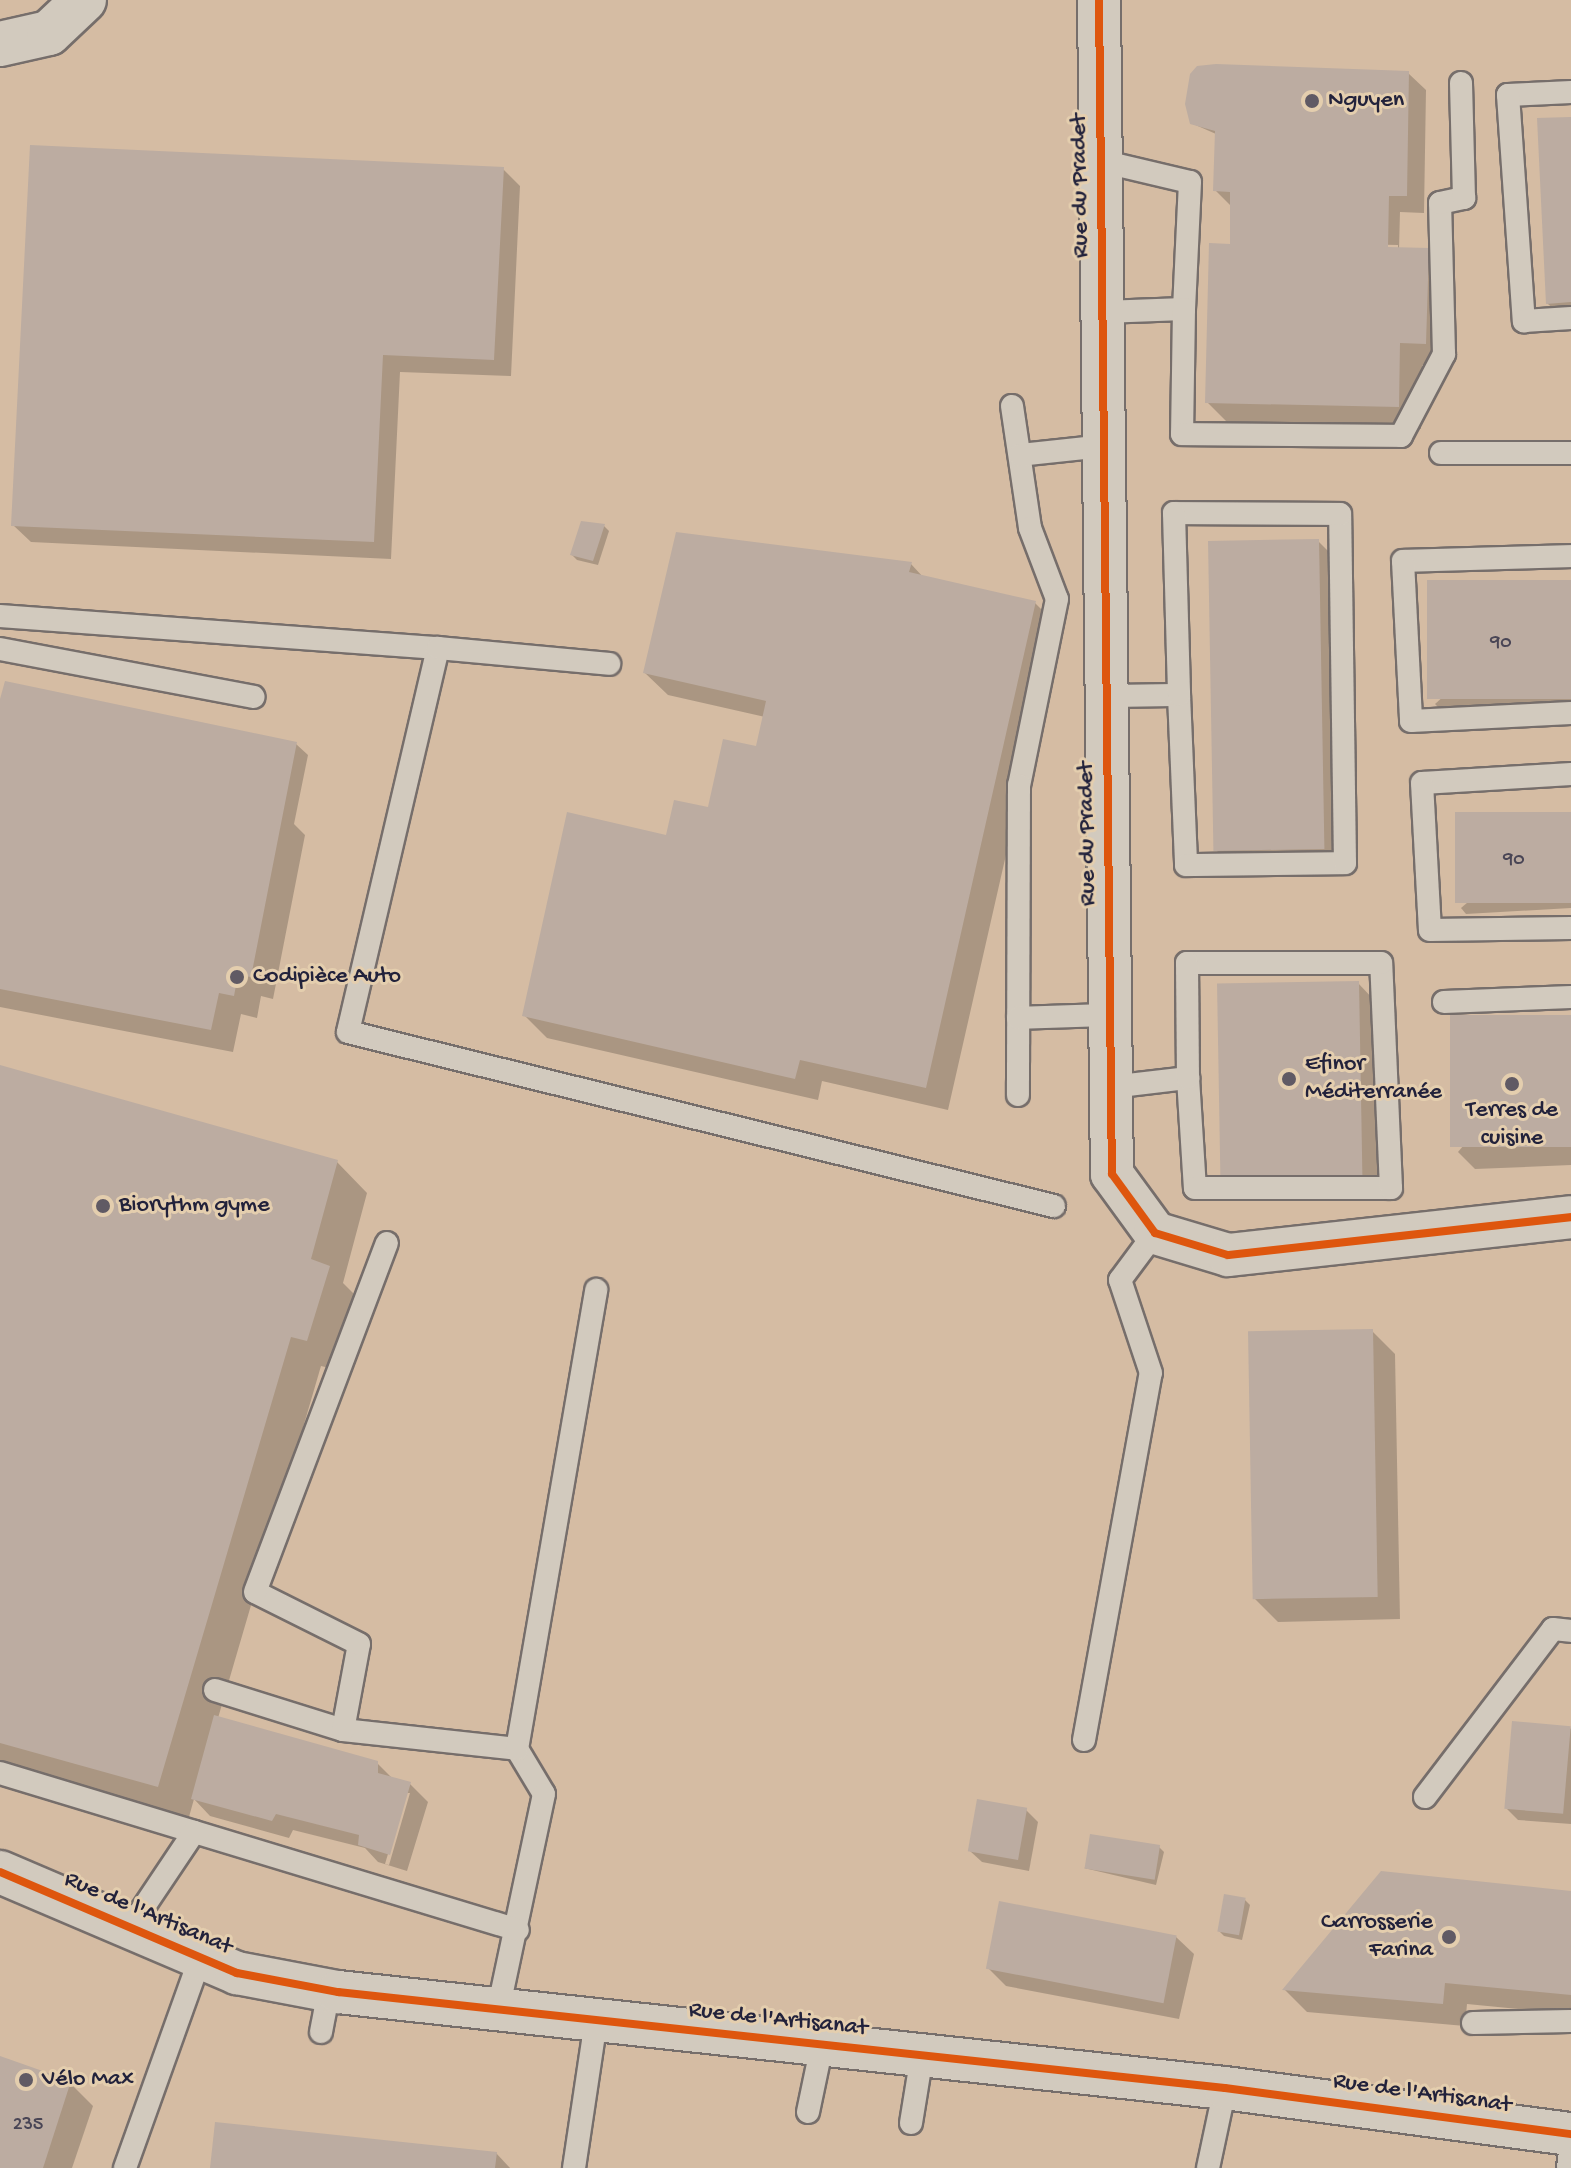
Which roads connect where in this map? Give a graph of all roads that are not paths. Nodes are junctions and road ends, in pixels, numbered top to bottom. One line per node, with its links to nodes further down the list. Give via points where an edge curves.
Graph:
1 (1099, 0): 6 (street, Rue du Pradet)
2 (90, 4): 3 (street, via 49,33)
3 (5, 49)
4 (1461, 83): 7 (lane, via 1464,198 1440,203 1444,354 1401,436 1182,434)
5 (1571, 92): 9 (lane, via 1508,95 1524,321)
6 (1101, 161): 7 (lane, via 1190,182); 8 (street, Rue du Pradet)
7 (1184, 309): 8 (lane)
8 (1103, 312): 11 (street, Rue du Pradet)
9 (1571, 318)
10 (1012, 406): 14 (lane)
11 (1104, 446): 14 (lane); 21 (street, Rue du Pradet)
12 (1441, 453): 13 (lane)
13 (1571, 453)
14 (1020, 455): 29 (lane, via 1030,528 1057,599 1019,785)
15 (1571, 556): 23 (lane, via 1403,561 1411,721)
16 (0, 616): 17 (lane)
17 (438, 648): 19 (lane); 33 (lane, via 348,1032)
18 (0, 649): 22 (lane)
19 (609, 664)
20 (1179, 695): 20 (lane, via 1186,865 1345,863 1340,514 1174,513); 21 (lane)
21 (1107, 696): 28 (street, Rue du Pradet)
22 (254, 697)
23 (1571, 713)
24 (1571, 774): 25 (lane, via 1422,783 1430,930)
25 (1571, 928)
26 (1571, 997): 27 (lane)
27 (1444, 1002)
28 (1110, 1015): 29 (lane); 31 (street, Rue du Pradet)
29 (1018, 1018): 32 (lane)
30 (1188, 1078): 30 (lane, via 1195,1188 1391,1188 1381,963 1187,963); 31 (lane)
31 (1111, 1087): 35 (street, Rue du Pradet, via 1112,1174)
32 (1018, 1095)
33 (1054, 1206)
34 (1571, 1217): 35 (street, via 1228,1255)
35 (1155, 1233): 41 (lane, via 1120,1280 1151,1373)
36 (387, 1243): 40 (lane, via 255,1592 359,1644)
37 (596, 1290): 42 (lane)
38 (1571, 1631): 44 (lane, via 1553,1629)
39 (215, 1690): 40 (lane)
40 (343, 1730): 42 (lane)
41 (1084, 1740)
42 (517, 1749): 48 (lane, via 544,1794)
43 (0, 1773): 45 (lane)
44 (1425, 1797)
45 (194, 1832): 47 (lane); 48 (lane)
46 (0, 1872): 47 (street, Rue de l'Artisanat)
47 (129, 1929): 49 (street, Rue de l'Artisanat)
48 (518, 1930): 51 (lane)
49 (200, 1958): 50 (street, Rue de l'Artisanat, via 237,1973); 63 (lane)
50 (329, 1990): 51 (street, Rue de l'Artisanat); 55 (lane)
51 (498, 2010): 52 (street, Rue de l'Artisanat)
52 (596, 2020): 56 (street, Rue de l'Artisanat); 64 (lane)
53 (1571, 2021): 54 (lane)
54 (1473, 2023)
55 (321, 2032)
56 (822, 2045): 57 (street, Rue de l'Artisanat); 59 (lane)
57 (922, 2055): 58 (street, Rue de l'Artisanat); 60 (lane)
58 (1225, 2088): 61 (street, Rue de l'Artisanat); 65 (lane)
59 (808, 2112)
60 (911, 2123)
61 (1571, 2134)
62 (1571, 2145): 66 (lane)
63 (125, 2168)
64 (574, 2168)
65 (1208, 2168)
66 (1568, 2168)

